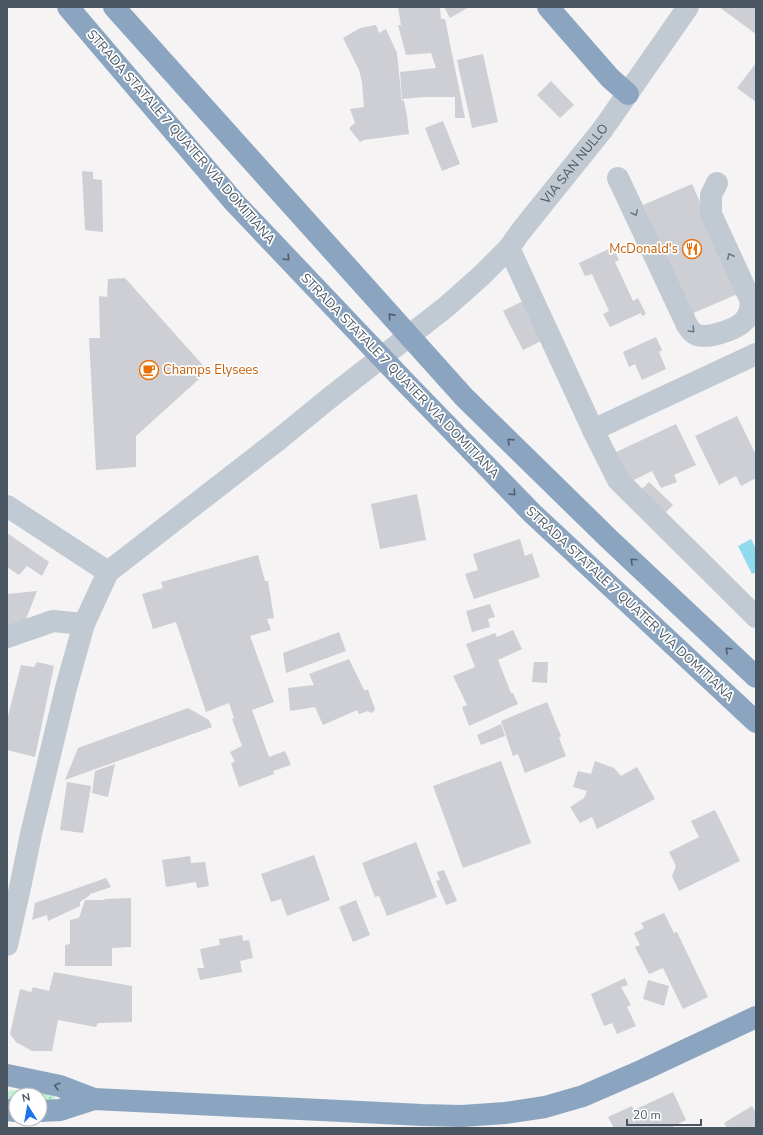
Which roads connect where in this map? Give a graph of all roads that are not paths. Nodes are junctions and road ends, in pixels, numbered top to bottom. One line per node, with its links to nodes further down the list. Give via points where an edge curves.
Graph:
1 (68, 7): 17 (highway, STRADA STATALE 7 QUATER VIA DOMITIANA, one-way to 17, via 235,202 406,383 532,513)
2 (114, 7): 16 (highway, one-way to 2, via 609,539 464,397)
3 (548, 7): 5 (highway, via 610,78)
4 (688, 7): 5 (street, VIA SAN NULLO)
5 (628, 94): 8 (street, VIA SAN NULLO)
6 (618, 178): 7 (street, one-way to 7, via 687,325 695,334 706,336 725,332 742,323 750,311 751,301 711,214 711,195)
7 (717, 183)
8 (509, 248): 10 (street); 12 (street, VIA SAN NULLO, via 446,307)
9 (756, 354): 10 (street)
10 (593, 430): 13 (street, via 618,480)
11 (7, 506): 12 (street)
12 (108, 572): 14 (street)
13 (756, 617)
14 (84, 624): 15 (street, via 53,621); 18 (street, via 30,834)
15 (7, 637)
16 (756, 677)
17 (756, 722)
18 (7, 945)
19 (755, 1017): 21 (highway, via 583,1096 545,1107 505,1113 422,1115)
20 (7, 1075): 21 (highway, one-way to 20, via 60,1086)
21 (94, 1099): 22 (highway, via 60,1110)
22 (48, 1111)

